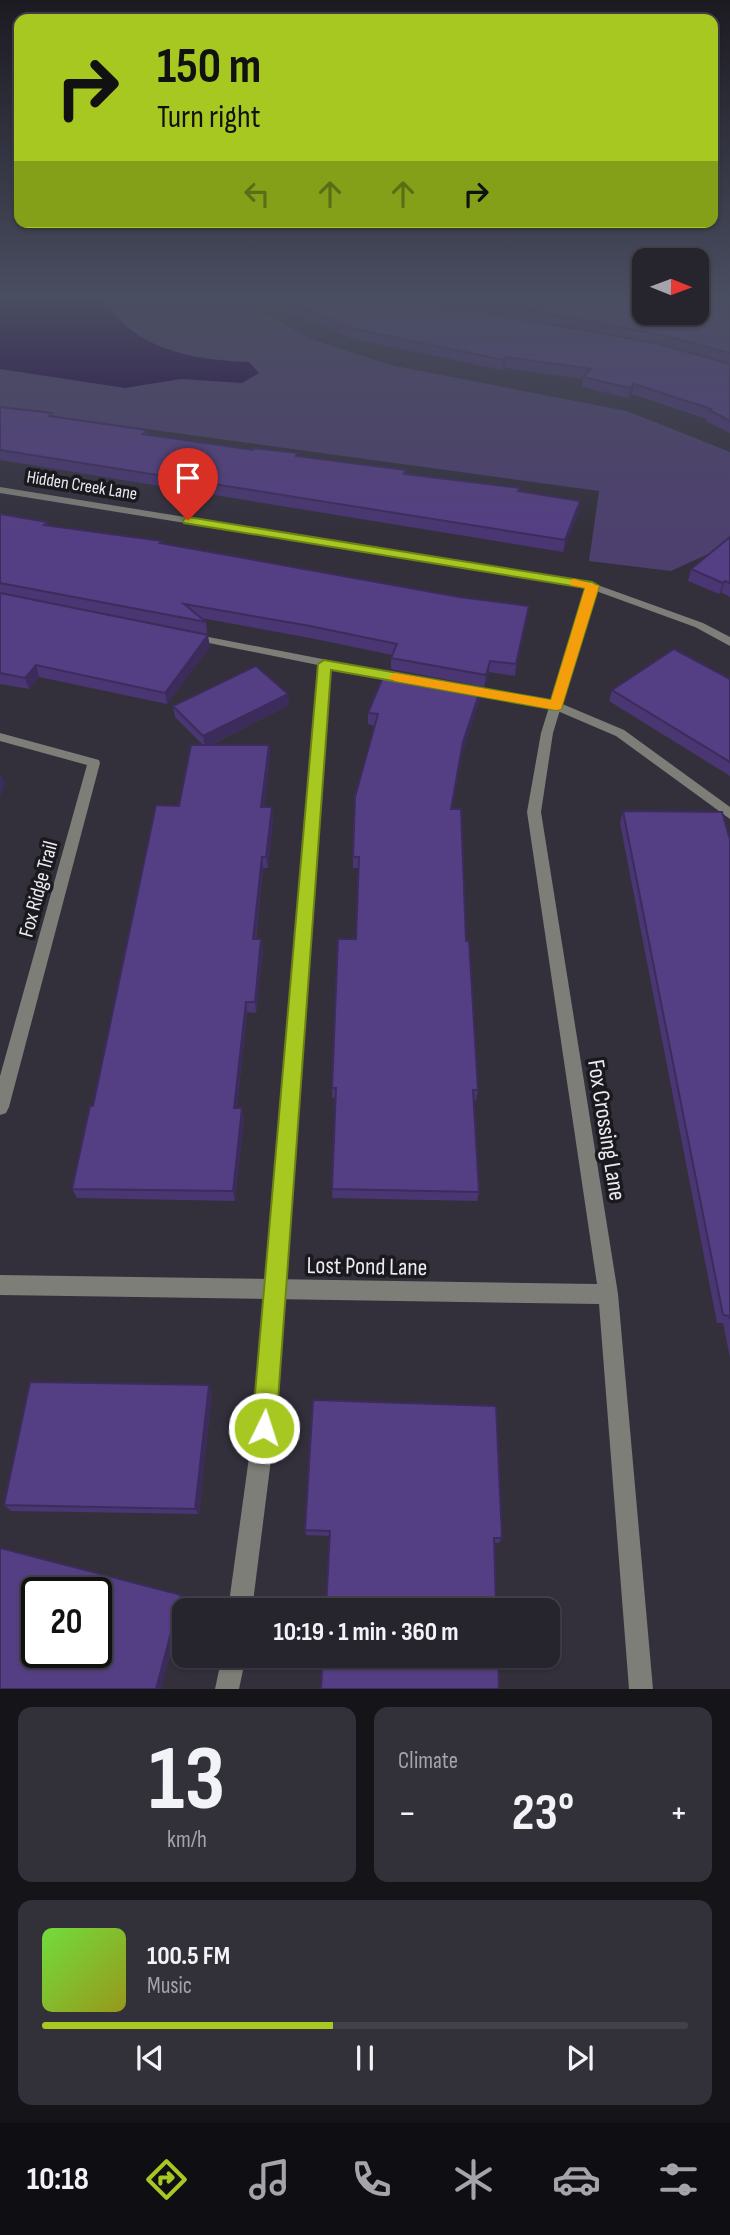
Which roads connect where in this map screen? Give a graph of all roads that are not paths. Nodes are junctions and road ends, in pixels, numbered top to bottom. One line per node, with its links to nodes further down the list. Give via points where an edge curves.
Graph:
1 (0, 490): 2 (street, Hidden Creek Lane)
2 (592, 586): 4 (street, Hidden Creek Lane, via 699,625); 8 (street, Fox Crossing Lane)
3 (175, 634): 5 (street)
4 (730, 642)
5 (324, 664): 6 (street); 13 (street)
6 (420, 681)
7 (447, 686): 8 (street)
8 (556, 706): 10 (street, via 620,733); 14 (street, Fox Crossing Lane, via 534,812)
9 (0, 737): 11 (street, Fox Ridge Trail, via 94,763)
10 (730, 814)
11 (0, 1107)
12 (0, 1284): 13 (street, Lost Pond Lane)
13 (274, 1289): 14 (street, Lost Pond Lane); 15 (street, via 264,1428)
14 (608, 1294): 18 (street, Fox Crossing Lane)
15 (242, 1598)
16 (231, 1668): 17 (street)
17 (227, 1689)
18 (641, 1689)

